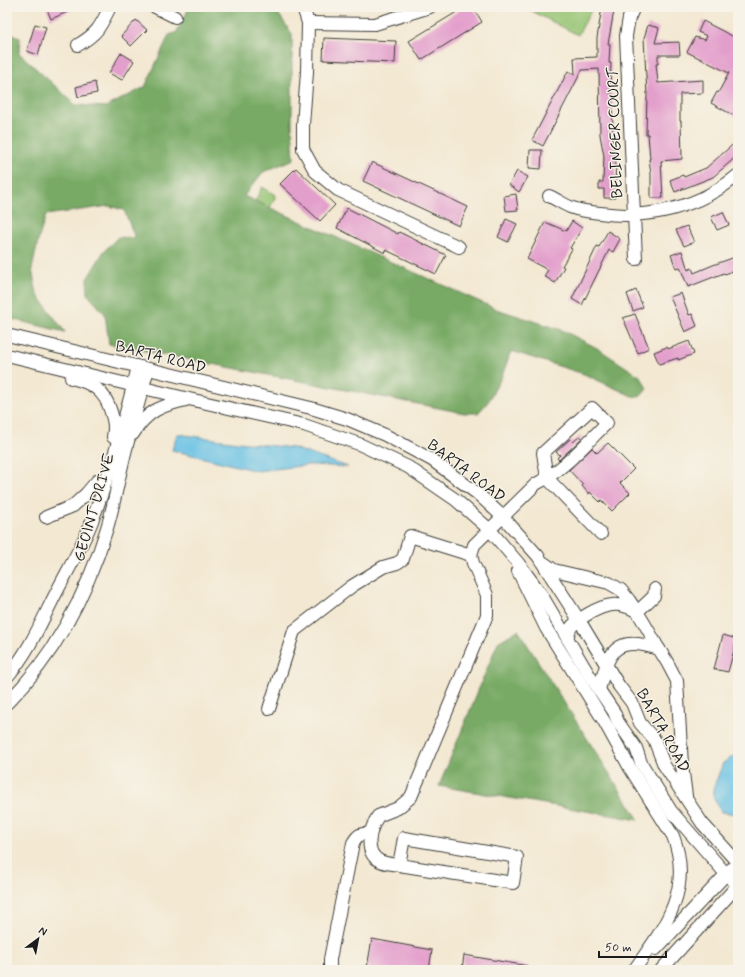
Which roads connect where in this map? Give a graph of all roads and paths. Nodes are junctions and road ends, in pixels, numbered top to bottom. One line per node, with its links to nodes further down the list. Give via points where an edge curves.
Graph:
1 (110, 7): 8 (street, via 96,32)
2 (155, 7): 6 (street)
3 (303, 7): 7 (street)
4 (430, 7): 7 (street, via 375,24)
5 (634, 7): 11 (street, BELINGER COURT, via 626,36)
6 (175, 17)
7 (308, 23): 12 (street, via 303,149 315,171 338,190)
8 (78, 46)
9 (738, 175): 11 (street, via 714,192 690,204 658,213)
10 (549, 196): 11 (street, via 586,212)
11 (634, 214): 13 (street, BELINGER COURT)
12 (459, 247)
13 (636, 259)
14 (7, 335): 17 (street, BARTA ROAD)
15 (7, 355): 18 (street, BARTA ROAD)
16 (7, 358): 21 (street, via 49,373 80,380 94,386 103,394 108,401 115,425)
17 (143, 368): 18 (street, GEOINT DRIVE); 28 (street, BARTA ROAD, via 311,408 385,434 432,460 478,494)
18 (138, 387): 19 (street, BARTA ROAD); 20 (street, GEOINT DRIVE); 21 (street, GEOINT DRIVE)
19 (189, 399): 20 (street, via 165,405 150,414); 29 (street, BARTA ROAD, via 304,425 359,444 408,467 456,500)
20 (128, 442): 26 (street, GEOINT DRIVE)
21 (112, 460): 22 (street, GEOINT DRIVE)
22 (106, 478): 24 (street, via 97,481); 25 (street, GEOINT DRIVE)
23 (547, 478): 23 (street, via 608,423 592,408 543,453); 28 (street, via 536,484); 30 (street)
24 (73, 506): 25 (street); 27 (street)
25 (93, 516): 26 (street); 40 (street, GEOINT DRIVE, via 93,534 77,572 54,612 39,629)
26 (110, 516): 42 (street, GEOINT DRIVE, via 90,578 66,626 38,668)
27 (46, 517)
28 (503, 517): 29 (street); 33 (street, BARTA ROAD)
29 (490, 530): 31 (street, via 474,545); 32 (street, BARTA ROAD)
30 (601, 534)
31 (471, 555): 43 (street, via 410,536 403,559 383,567 352,586 294,631); 47 (street, via 487,595 486,615 411,798 398,808 378,816)
32 (512, 555): 37 (street, BARTA ROAD, via 542,594); 44 (street, via 546,628)
33 (542, 562): 35 (street, via 554,570 609,583 621,590); 36 (street, BARTA ROAD)
34 (655, 589): 35 (street, via 654,596)
35 (637, 612): 36 (street, via 613,604 599,608); 38 (street)
36 (579, 620): 37 (street, via 569,630); 39 (street, BARTA ROAD)
37 (567, 638): 41 (street, BARTA ROAD)
38 (659, 649): 39 (street, via 639,644 625,644 615,650); 45 (street, via 677,681 682,765)
39 (606, 664): 41 (street); 45 (street, BARTA ROAD, via 632,703 640,724 654,739 664,765)
40 (7, 677)
41 (599, 690): 46 (street, BARTA ROAD, via 636,748 641,762 671,811)
42 (7, 703)
43 (269, 708)
44 (651, 801): 46 (street); 53 (street, via 673,836 680,864 679,883 677,899 665,926)
45 (688, 801): 48 (street, BARTA ROAD, via 702,823)
46 (683, 824): 50 (street, BARTA ROAD)
47 (370, 834): 49 (street, via 370,846 376,858 382,862); 52 (street, via 362,833 353,843)
48 (738, 862): 50 (street)
49 (399, 865): 49 (street, via 513,883 517,857 404,838)
50 (726, 874): 51 (street, BARTA ROAD); 53 (street)
51 (738, 885): 54 (street)
52 (330, 970)
53 (636, 970)
54 (661, 970)

